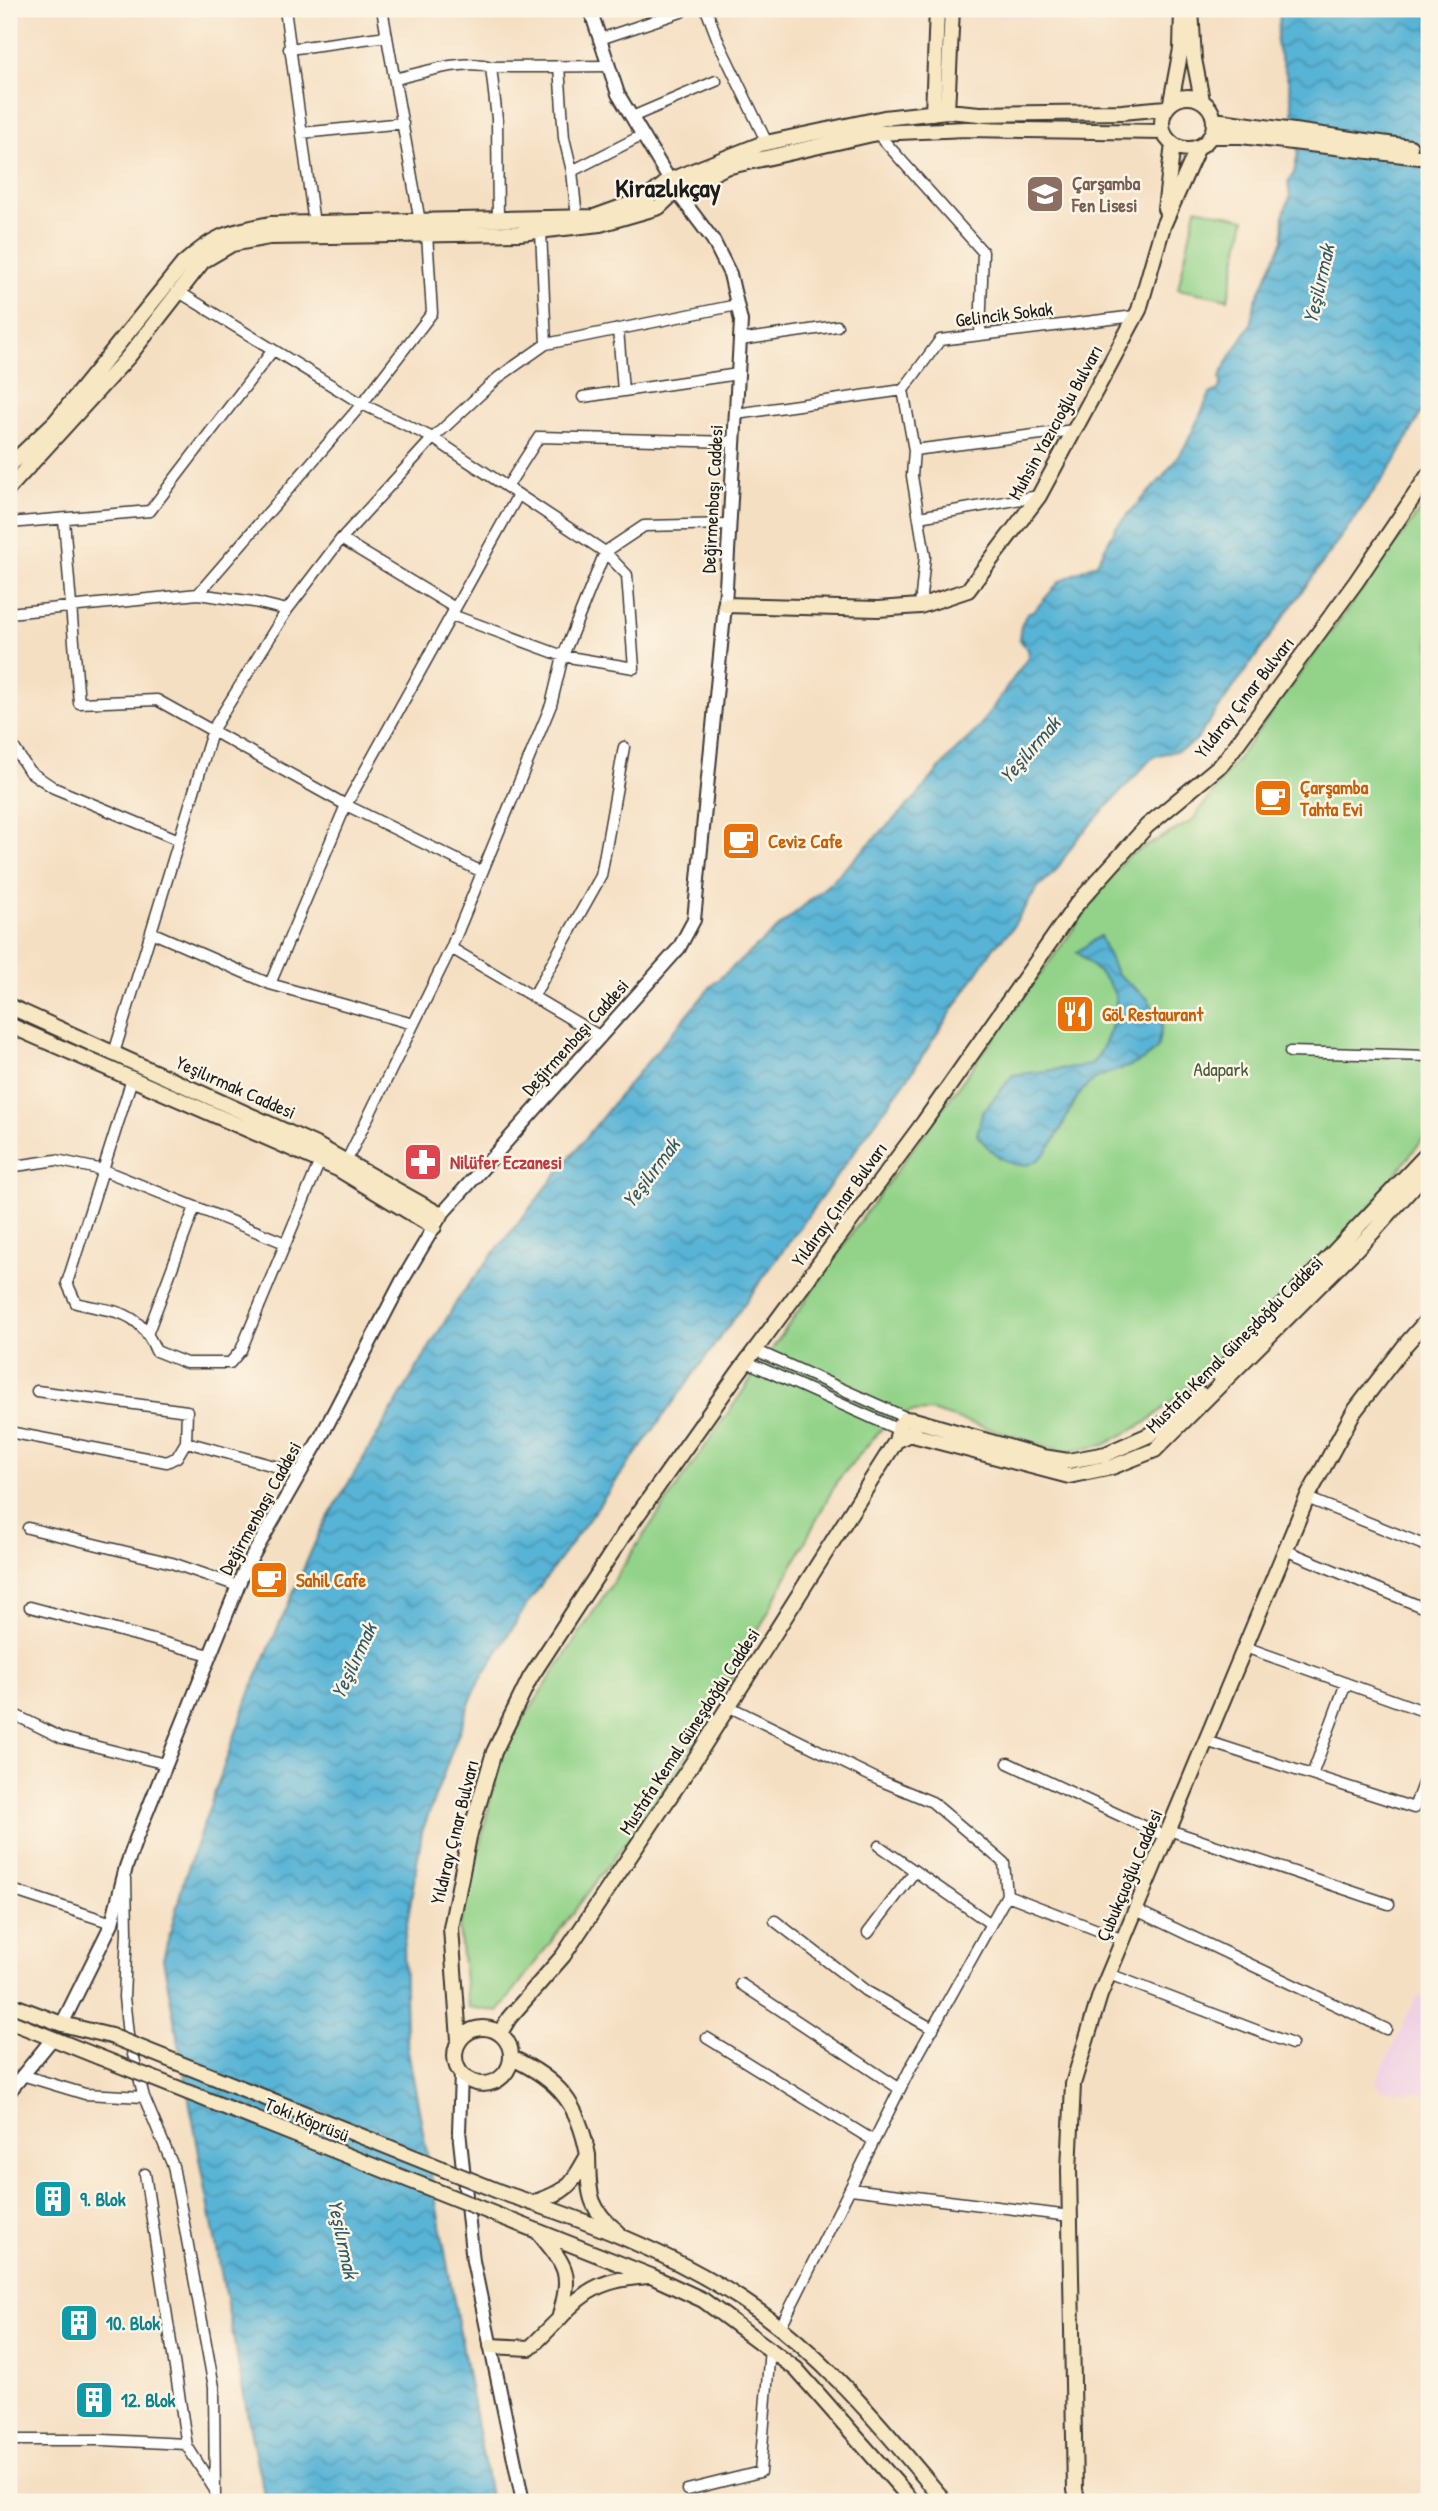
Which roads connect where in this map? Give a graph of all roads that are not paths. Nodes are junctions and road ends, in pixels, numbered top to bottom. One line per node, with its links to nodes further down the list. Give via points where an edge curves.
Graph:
1 (285, 9): 12 (street)
2 (382, 9): 10 (street)
3 (590, 9): 11 (street, Değirmenbaşı Caddesi)
4 (706, 9): 30 (street)
5 (937, 9): 20 (main road)
6 (952, 9): 20 (main road)
7 (1182, 9): 19 (main road, via 1181,50)
8 (1191, 9): 18 (main road)
9 (681, 12): 11 (street)
10 (387, 36): 12 (street); 16 (street)
11 (600, 39): 14 (street, Değirmenbaşı Caddesi)
12 (289, 49): 26 (street)
13 (559, 66): 14 (street); 15 (street); 35 (street, via 564,138)
14 (609, 66): 21 (street, Değirmenbaşı Caddesi)
15 (491, 67): 16 (street, via 480,63); 38 (street, via 497,119)
16 (395, 79): 23 (street)
17 (716, 81): 21 (street)
18 (1202, 100): 19 (main road, via 1186,96); 22 (main road)
19 (1169, 105): 20 (main road, via 1122,112); 25 (main road, via 1161,124)
20 (940, 112): 30 (main road, via 884,118)
21 (632, 117): 28 (street, Değirmenbaşı Caddesi)
22 (1214, 120): 24 (main road); 29 (main road)
23 (403, 123): 26 (street); 41 (street)
24 (1243, 131): 29 (main road); 33 (main road); 34 (main road)
25 (1163, 132): 27 (main road, via 966,129); 31 (main road)
26 (302, 133): 39 (street)
27 (877, 133): 36 (main road, via 726,167); 48 (street, via 983,252)
28 (643, 135): 35 (street); 36 (street, Değirmenbaşı Caddesi)
29 (1211, 136): 32 (main road)
30 (767, 143): 36 (main road)
31 (1173, 144): 32 (main road); 40 (main road, Muhsin Yazıcıoğlu Bulvarı)
32 (1198, 147): 40 (main road, Muhsin Yazıcıoğlu Bulvarı)
33 (1429, 149)
34 (1429, 159)
35 (572, 171): 37 (street)
36 (673, 185): 37 (main road, via 594,217); 42 (main road, via 659,207 600,224); 44 (street, Değirmenbaşı Caddesi, via 713,240 730,274)
37 (577, 218): 38 (main road)
38 (498, 221): 41 (main road)
39 (314, 224): 41 (main road); 62 (main road, via 270,224 230,232 206,243 183,264 56,421)
40 (1163, 226): 45 (main road, Muhsin Yazıcıoğlu Bulvarı)
41 (424, 228): 42 (main road); 43 (main road, via 269,237 232,244 204,261); 56 (street, via 432,313)
42 (541, 232): 50 (street)
43 (179, 292): 51 (street); 65 (main road, via 129,356)
44 (737, 305): 47 (street); 49 (street, Değirmenbaşı Caddesi)
45 (1135, 316): 48 (street, Gelincik Sokak); 58 (main road, Muhsin Yazıcıoğlu Bulvarı)
46 (836, 326): 49 (street)
47 (618, 330): 50 (street); 54 (street)
48 (980, 334): 53 (street, Gelincik Sokak, via 940,340)
49 (740, 340): 52 (street, Değirmenbaşı Caddesi)
50 (546, 344): 59 (street, via 499,377)
51 (273, 350): 56 (street); 69 (street, via 150,511)
52 (738, 374): 54 (street); 57 (street, Değirmenbaşı Caddesi)
53 (903, 390): 57 (street); 61 (street)
54 (623, 391): 55 (street)
55 (583, 397)
56 (362, 404): 59 (street); 74 (street)
57 (736, 414): 60 (street, Değirmenbaşı Caddesi)
58 (1074, 430): 61 (street); 67 (main road, Muhsin Yazıcıoğlu Bulvarı)
59 (433, 438): 64 (street); 72 (street)
60 (734, 442): 64 (street, via 539,437); 71 (street, Değirmenbaşı Caddesi)
61 (914, 450): 68 (street, via 912,476)
62 (9, 467)
63 (1429, 474): 112 (main road, Yıldıray Çınar Bulvarı, via 1223,763 1147,826 1076,905 924,1122)
64 (508, 487): 66 (street)
65 (9, 488)
66 (518, 495): 73 (street); 79 (street)
67 (1039, 496): 68 (street); 76 (main road, Muhsin Yazıcıoğlu Bulvarı, via 968,590)
68 (919, 517): 76 (street, via 925,556)
69 (64, 520): 70 (street); 77 (street)
70 (9, 523)
71 (730, 524): 73 (street, via 644,526); 75 (street, Değirmenbaşı Caddesi)
72 (341, 539): 78 (street); 79 (street)
73 (604, 552): 81 (street); 81 (street, via 627,575 634,668)
74 (198, 594): 77 (street); 78 (street)
75 (725, 605): 76 (main road, Muhsin Yazıcıoğlu Bulvarı); 95 (street, Değirmenbaşı Caddesi, via 694,920 679,948)
76 (920, 606)
77 (71, 607): 80 (street); 82 (street, via 79,703 157,700)
78 (287, 610): 82 (street)
79 (453, 612): 81 (street); 85 (street)
80 (9, 613)
81 (563, 656): 87 (street, via 551,705)
82 (213, 729): 85 (street); 86 (street)
83 (9, 740): 86 (street, via 29,771 54,788)
84 (624, 747): 91 (street, via 601,876)
85 (346, 805): 87 (street); 90 (street)
86 (178, 840): 88 (street)
87 (482, 872): 89 (street)
88 (150, 932): 90 (street); 97 (street)
89 (451, 948): 91 (street); 93 (street)
90 (270, 984): 93 (street)
91 (533, 997): 95 (street)
92 (9, 1006): 97 (main road, Yeşilırmak Caddesi)
93 (413, 1024): 102 (street)
94 (9, 1025): 99 (main road, Yeşilırmak Caddesi)
95 (601, 1037): 107 (street, Değirmenbaşı Caddesi)
96 (1290, 1052): 98 (street)
97 (114, 1053): 102 (main road, Yeşilırmak Caddesi)
98 (1429, 1056)
99 (132, 1079): 101 (main road, Yeşilırmak Caddesi); 105 (street)
100 (1429, 1152): 108 (main road)
101 (320, 1161): 107 (main road, Yeşilırmak Caddesi); 109 (street)
102 (346, 1161): 107 (main road, Yeşilırmak Caddesi)
103 (9, 1167): 105 (street, via 56,1160)
104 (1429, 1169): 108 (main road)
105 (103, 1170): 106 (street); 111 (street, via 67,1283 76,1304 132,1317)
106 (195, 1207): 109 (street); 111 (street)
107 (438, 1221): 117 (street, Değirmenbaşı Caddesi)
108 (1373, 1223): 114 (main road, via 1282,1304 1200,1394 1149,1435 1118,1449 1068,1461)
109 (285, 1243): 111 (street, via 241,1350 230,1363 186,1363 156,1351)
110 (1429, 1318): 118 (main road, Çubukçuoğlu Caddesi, via 1353,1413)
111 (148, 1332)
112 (751, 1356): 114 (street); 159 (main road, Yıldıray Çınar Bulvarı, via 624,1534 530,1678 494,1752 469,1837 451,1928)
113 (37, 1391): 116 (street, via 187,1410)
114 (905, 1429): 128 (main road, Mustafa Kemal Güneşdoğdu Caddesi)
115 (9, 1432): 116 (street, via 167,1462 177,1457)
116 (186, 1442): 117 (street)
117 (300, 1473): 122 (street, Değirmenbaşı Caddesi)
118 (1307, 1498): 120 (street); 121 (main road, Çubukçuoğlu Caddesi)
119 (28, 1528): 122 (street, via 172,1563)
120 (1429, 1547)
121 (1286, 1550): 124 (street); 125 (main road, Çubukçuoğlu Caddesi)
122 (238, 1586): 126 (street, Değirmenbaşı Caddesi)
123 (30, 1607): 126 (street)
124 (1429, 1610)
125 (1245, 1647): 127 (street); 131 (main road, Çubukçuoğlu Caddesi)
126 (210, 1655): 133 (street, Değirmenbaşı Caddesi)
127 (1346, 1683): 130 (street); 135 (street)
128 (730, 1707): 141 (street, via 932,1802 1004,1863); 156 (main road, Mustafa Kemal Güneşdoğdu Caddesi, via 563,1956)
129 (9, 1712): 133 (street, via 62,1738)
130 (1429, 1713)
131 (1206, 1741): 135 (street); 136 (main road, Çubukçuoğlu Caddesi)
132 (1008, 1763): 136 (street)
133 (166, 1764): 138 (street, Değirmenbaşı Caddesi)
134 (1429, 1767): 135 (street, via 1414,1808)
135 (1312, 1775)
136 (1167, 1833): 142 (street); 143 (main road, Çubukçuoğlu Caddesi)
137 (879, 1846): 139 (street)
138 (126, 1867): 145 (street, Değirmenbaşı Caddesi); 166 (street, via 124,1997 128,2035)
139 (915, 1871): 146 (street); 147 (street)
140 (9, 1889): 145 (street)
141 (1007, 1895): 146 (street); 148 (street)
142 (1389, 1904)
143 (1136, 1910): 148 (main road, Çubukçuoğlu Caddesi); 155 (street)
144 (775, 1921): 154 (street, via 866,1991)
145 (112, 1923): 153 (street, Değirmenbaşı Caddesi)
146 (991, 1924): 154 (street)
147 (868, 1933)
148 (1123, 1940): 149 (main road, Çubukçuoğlu Caddesi)
149 (1109, 1975): 160 (street); 172 (main road, Çubukçuoğlu Caddesi, via 1073,2084)
150 (741, 1984): 164 (street)
151 (9, 2004): 153 (main road)
152 (9, 2021): 157 (main road, Toki Köprüsü)
153 (62, 2024): 171 (main road, bridge, via 111,2036)
154 (933, 2029): 164 (street)
155 (1385, 2029)
156 (500, 2033): 159 (main road, via 483,2027); 161 (main road)
157 (53, 2038): 163 (street); 173 (main road, Toki Köprüsü, bridge)
158 (707, 2038): 167 (street)
159 (459, 2040): 162 (main road, via 455,2057)
160 (1292, 2044)
161 (512, 2058): 162 (main road, via 504,2076 496,2081 477,2084); 168 (main road, via 559,2089 583,2130)
162 (461, 2074): 178 (street, via 459,2131 473,2262)
163 (22, 2076): 165 (street); 166 (street, via 85,2094)
164 (900, 2089): 167 (street)
165 (9, 2092)
166 (144, 2097): 182 (street, via 173,2166 214,2387)
167 (874, 2141): 170 (street)
168 (588, 2155): 171 (main road, via 572,2185); 174 (main road, via 592,2205)
169 (145, 2174): 181 (street)
170 (851, 2189): 172 (street); 177 (street)
171 (532, 2203): 174 (main road)
172 (1070, 2216): 188 (main road, Çubukçuoğlu Caddesi)
173 (537, 2231): 175 (main road, Toki Köprüsü); 176 (main road, via 564,2266 567,2280)
174 (631, 2242): 177 (main road, via 685,2265)
175 (651, 2276): 176 (main road, via 597,2285); 179 (main road, Toki Köprüsü, via 703,2300)
176 (559, 2319): 178 (main road, via 530,2348)
177 (780, 2328): 187 (main road, via 853,2395)
178 (491, 2346): 185 (street)
179 (770, 2348): 183 (street, via 760,2473); 186 (main road, Toki Köprüsü, via 796,2369)
180 (9, 2440): 181 (street)
181 (186, 2444): 182 (street)
182 (214, 2488): 184 (street)
183 (687, 2490)
184 (215, 2502)
185 (523, 2502)
186 (913, 2502)
187 (945, 2502)
188 (1078, 2502)

